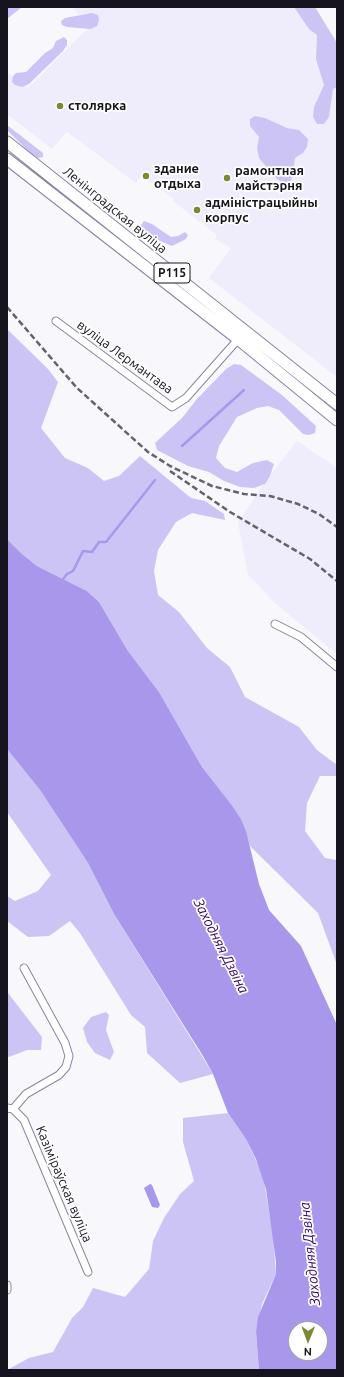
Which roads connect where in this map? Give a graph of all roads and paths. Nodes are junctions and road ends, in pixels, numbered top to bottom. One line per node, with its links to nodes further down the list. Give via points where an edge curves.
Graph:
1 (7, 142): 3 (main road, Ленінградская вуліца / Р115)
2 (7, 159): 4 (main road, Ленінградская вуліца / Р115)
3 (116, 228): 4 (street); 6 (main road, Ленінградская вуліца / Р115)
4 (108, 238): 6 (main road, Ленінградская вуліца / Р115)
5 (56, 321): 6 (street, вуліца Лермантава, via 172,407 186,398)
6 (241, 335): 7 (main road, Ленінградская вуліца / Р115); 8 (main road, Ленінградская вуліца / Р115)
7 (337, 404)
8 (337, 420)
9 (275, 624): 10 (street, via 301,637)
10 (337, 667)
11 (24, 968): 12 (street, Казіміраўская вуліца, via 65,1043 69,1056 66,1067 59,1075 26,1094)
12 (10, 1109): 13 (street, Казіміраўская вуліца, via 24,1120)
13 (88, 1272)
14 (7, 1284): 15 (street)
15 (7, 1290)

